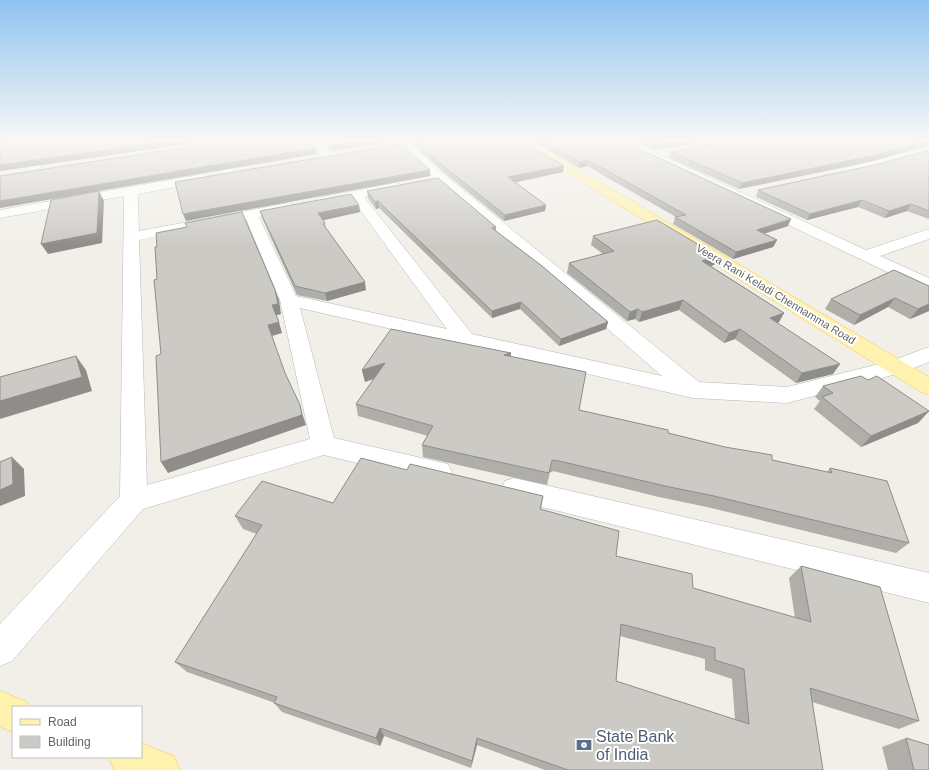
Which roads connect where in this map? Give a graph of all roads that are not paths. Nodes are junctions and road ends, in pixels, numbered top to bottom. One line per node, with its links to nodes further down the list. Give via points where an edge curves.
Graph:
1 (224, 175): 6 (street)
2 (431, 175): 21 (street)
3 (579, 175): 19 (main road, Veera Rani Keladi Chennamma Road)
4 (696, 175): 9 (street)
5 (406, 185): 8 (street)
6 (131, 191): 10 (street); 13 (street)
7 (754, 192): 9 (street)
8 (356, 195): 11 (street); 17 (street)
9 (739, 195): 14 (street)
10 (0, 214)
11 (251, 214): 13 (street); 16 (street)
12 (929, 234): 14 (street)
13 (131, 237): 23 (street)
14 (866, 255): 15 (street)
15 (929, 285)
16 (289, 300): 17 (street); 22 (street)
17 (465, 339): 21 (street)
18 (929, 354): 19 (street)
19 (897, 367): 20 (main road, Veera Rani Keladi Chennamma Road); 21 (street, via 786,395)
20 (929, 387)
21 (693, 390)
22 (324, 445): 23 (street); 24 (street)
23 (134, 500): 25 (street)
24 (929, 588)
25 (0, 649)
26 (0, 709): 27 (main road)
27 (12, 714)
28 (130, 758): 29 (main road)
29 (160, 770)

